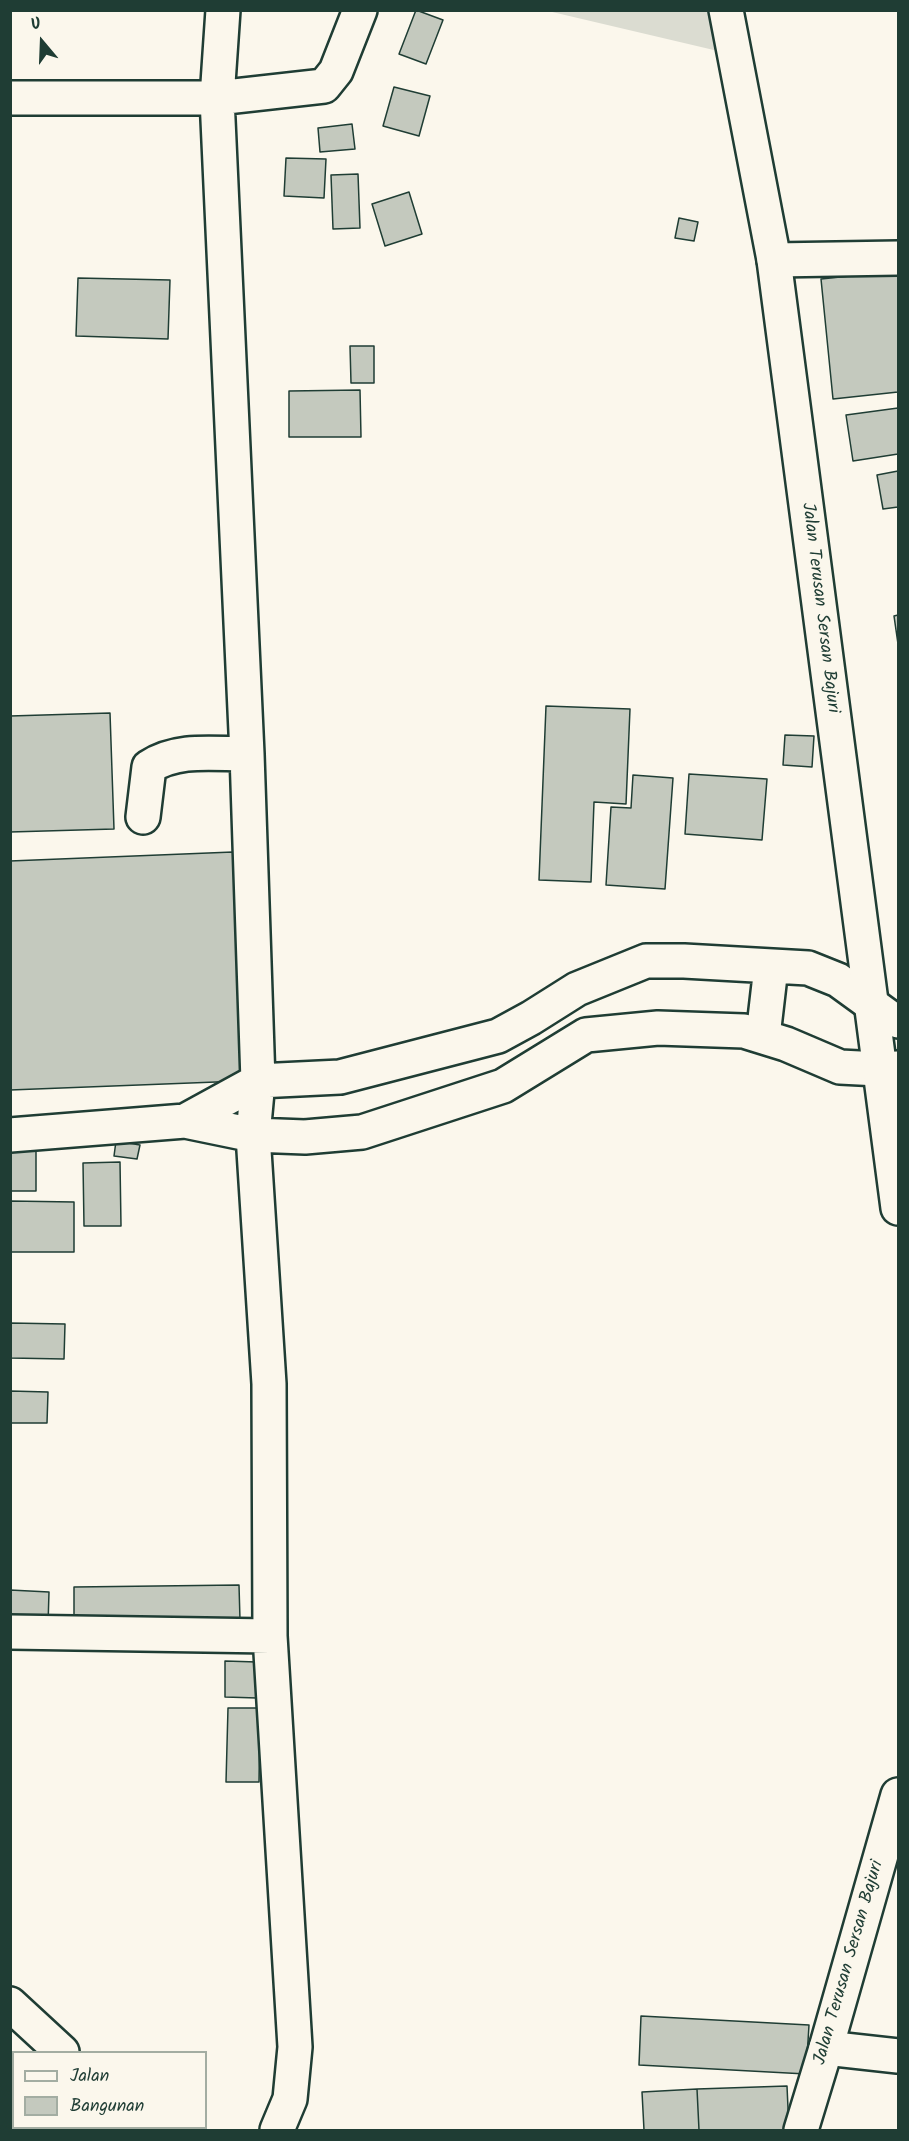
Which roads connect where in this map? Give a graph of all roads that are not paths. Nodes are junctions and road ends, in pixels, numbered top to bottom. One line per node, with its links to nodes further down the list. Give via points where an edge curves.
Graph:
1 (223, 10): 5 (main road)
2 (360, 10): 5 (main road, via 336,71 324,86)
3 (726, 10): 7 (main road, Jalan Terusan Sersan Bajuri)
4 (10, 98): 5 (main road)
5 (217, 98): 8 (main road)
6 (898, 258): 7 (main road)
7 (774, 260): 11 (main road, Jalan Terusan Sersan Bajuri)
8 (247, 754): 9 (main road, via 178,754 162,758 149,767); 16 (main road)
9 (143, 817)
10 (771, 967): 11 (main road, via 808,968 824,973); 13 (main road, via 646,961 577,989); 14 (main road)
11 (871, 1004): 12 (main road); 15 (main road, Jalan Terusan Sersan Bajuri)
12 (898, 1022)
13 (498, 1036): 16 (main road, via 340,1077); 17 (main road)
14 (763, 1036): 15 (main road, via 840,1067); 17 (main road, via 727,1029 658,1028 586,1035)
15 (889, 1069): 21 (main road, Jalan Terusan Sersan Bajuri)
16 (258, 1081): 18 (main road); 20 (main road)
17 (503, 1086): 20 (main road, via 362,1132 305,1137)
18 (185, 1121): 19 (main road); 20 (main road)
19 (10, 1135)
20 (254, 1135): 23 (main road, via 269,1384)
21 (898, 1208)
22 (10, 1632): 23 (main road)
23 (270, 1636): 29 (main road, via 295,2047 290,2099)
24 (898, 1794): 26 (main road, Jalan Terusan Sersan Bajuri)
25 (10, 2004): 27 (main road)
26 (826, 2048): 28 (main road); 30 (main road, Jalan Terusan Sersan Bajuri)
27 (61, 2051)
28 (898, 2056)
29 (277, 2130)
30 (801, 2130)

